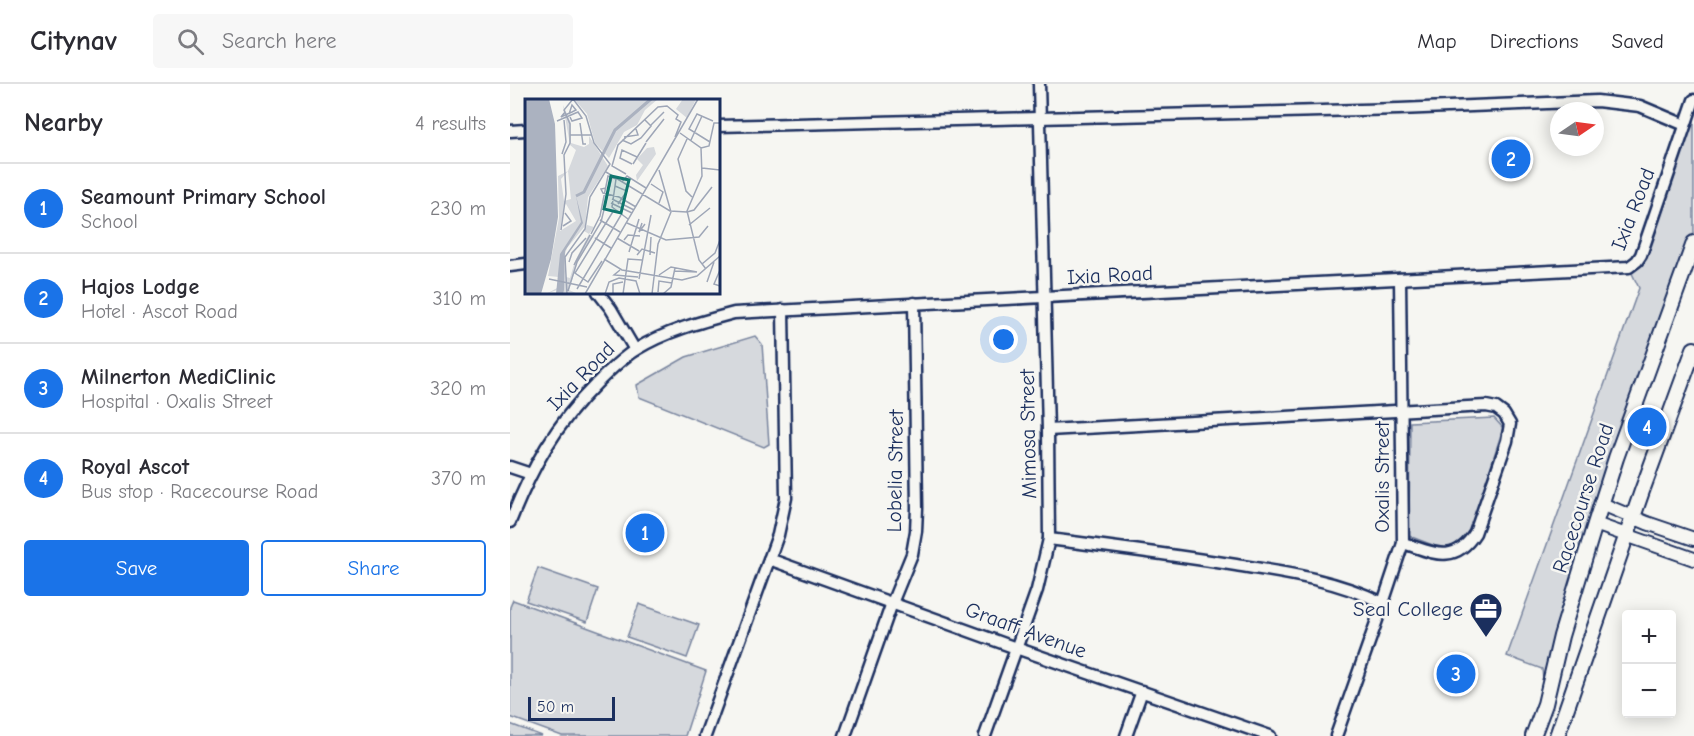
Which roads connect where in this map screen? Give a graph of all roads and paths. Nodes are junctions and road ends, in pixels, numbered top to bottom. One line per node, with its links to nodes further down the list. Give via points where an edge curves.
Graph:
1 (1039, 84): 3 (street, Mimosa Street)
2 (1694, 100): 5 (street, Ixia Road)
3 (1039, 119): 4 (street); 5 (street, via 1597,101 1640,106); 13 (street, Mimosa Street)
4 (720, 126)
5 (1685, 126): 11 (street, Ixia Road, via 1641,255 1629,267)
6 (525, 130): 7 (street)
7 (510, 131)
8 (1694, 243): 22 (main road, Racecourse Road)
9 (525, 264): 10 (street)
10 (510, 266)
11 (1400, 279): 13 (street, Ixia Road); 18 (street, Oxalis Street)
12 (600, 294): 17 (street)
13 (1044, 298): 14 (street, Ixia Road); 19 (street, Mimosa Street)
14 (914, 303): 15 (street, Ixia Road); 32 (street, Lobelia Street, via 916,531 912,554)
15 (783, 310): 17 (street, Ixia Road, via 734,313 702,321); 30 (street, via 786,498)
16 (1694, 349): 23 (main road)
17 (635, 350): 21 (street, Ixia Road, via 613,366 566,416)
18 (1401, 412): 19 (street); 29 (street, Oxalis Street); 29 (street, via 1486,406 1496,408 1509,423 1507,441 1468,543 1443,555)
19 (1048, 430): 27 (street, Mimosa Street)
20 (510, 467): 21 (street)
21 (531, 474): 24 (street, Ixia Road)
22 (1602, 504): 23 (street); 25 (main road, Racecourse Road)
23 (1633, 517): 26 (main road); 28 (street)
24 (510, 522)
25 (1595, 524): 26 (street); 42 (main road, Racecourse Road)
26 (1626, 537): 31 (street); 43 (main road)
27 (1049, 539): 33 (street, via 1304,576); 34 (street, Mimosa Street, via 1037,590)
28 (1694, 539)
29 (1403, 543): 33 (street, Oxalis Street)
30 (770, 559): 32 (street, Graaff Avenue); 36 (street)
31 (1694, 559)
32 (892, 603): 34 (street, Graaff Avenue); 37 (street, Lobelia Street)
33 (1383, 603): 41 (street, Oxalis Street)
34 (1016, 648): 35 (street, Graaff Avenue); 38 (street, Mimosa Street)
35 (1142, 692): 39 (street); 40 (street, Graaff Avenue)
36 (705, 736)
37 (845, 736)
38 (985, 736)
39 (1126, 736)
40 (1269, 736)
41 (1336, 736)
42 (1533, 736)
43 (1557, 736)

